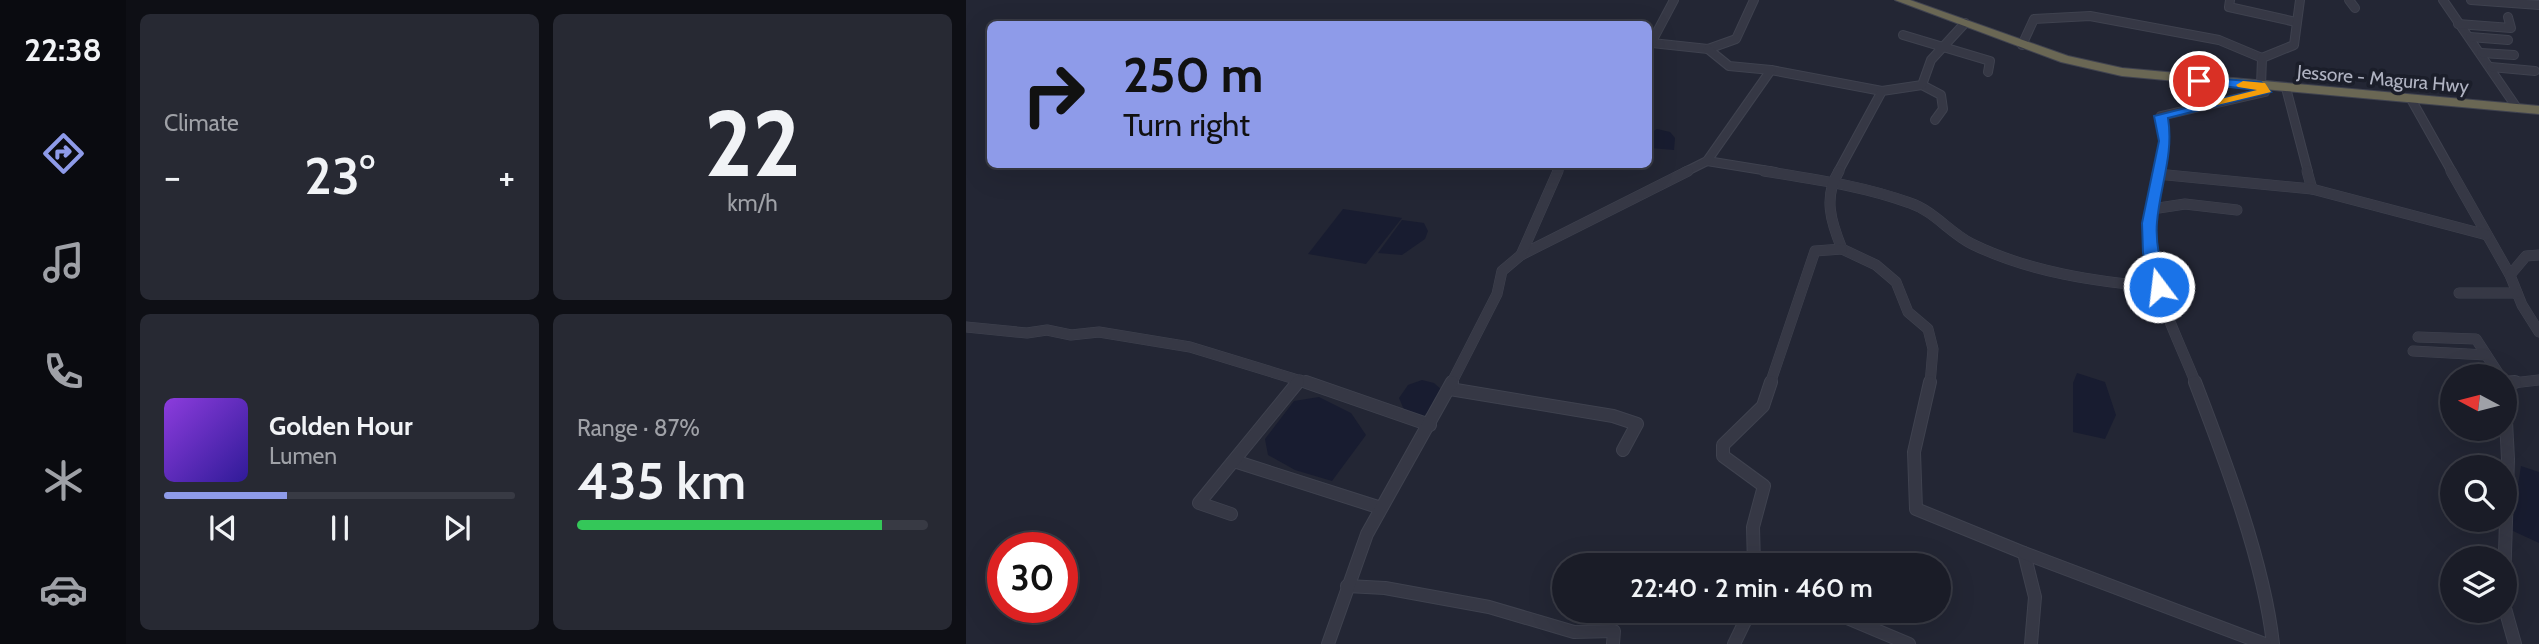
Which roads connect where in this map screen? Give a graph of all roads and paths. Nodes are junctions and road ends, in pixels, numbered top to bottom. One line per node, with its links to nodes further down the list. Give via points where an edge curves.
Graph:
1 (1674, 0): 19 (street)
2 (1755, 0): 23 (street, via 1736,39)
3 (1900, 0): 14 (highway, Jessore - Magura Hwy)
4 (2230, 0): 13 (street, via 2229,7)
5 (2300, 0): 13 (street)
6 (2349, 0): 11 (street)
7 (2431, 0): 9 (street)
8 (2472, 0): 10 (street)
9 (2443, 1): 15 (street)
10 (2539, 5)
11 (2355, 8)
12 (2508, 17): 15 (street, via 2511,28)
13 (2297, 22): 26 (street, via 2294,45)
14 (1965, 23): 21 (highway, Jessore - Magura Hwy); 22 (street)
15 (2458, 24): 17 (street)
16 (1903, 36): 22 (street)
17 (2470, 37): 18 (street); 24 (street)
18 (2508, 40)
19 (1652, 41)
20 (1652, 45): 23 (street)
21 (2022, 45): 26 (street, via 2034,19 2091,16 2219,40); 32 (highway, Jessore - Magura Hwy, via 2122,72)
22 (1943, 47): 30 (street, via 1990,61); 31 (street, via 1931,60)
23 (1708, 49): 28 (street, via 1721,65)
24 (2481, 53): 25 (street); 27 (street)
25 (2514, 55)
26 (2262, 58): 32 (street)
27 (2491, 67): 29 (street); 36 (street)
28 (1771, 70): 34 (street); 39 (street)
29 (2535, 71)
30 (1988, 72)
31 (1922, 85): 34 (street); 38 (street, via 1941,95 1943,109)
32 (2261, 86): 33 (highway, Jessore - Magura Hwy); 41 (street, via 2265,92 2161,116 2165,141)
33 (2286, 88): 35 (highway, Jessore - Magura Hwy); 43 (street)
34 (1882, 90): 42 (street)
35 (2411, 99): 36 (highway, Jessore - Magura Hwy); 46 (street)
36 (2518, 108): 37 (highway, Jessore - Magura Hwy)
37 (2539, 110)
38 (1935, 120)
39 (1707, 161): 42 (street); 48 (street)
40 (1559, 168): 48 (street)
41 (2157, 174): 43 (street); 44 (street)
42 (1831, 184): 47 (street, via 1830,219); 51 (street, via 1914,204 1969,243 2011,258 2120,285)
43 (2312, 188): 46 (street)
44 (2152, 209): 45 (street, via 2185,204); 51 (street, via 2150,253)
45 (2237, 210)
46 (2487, 235): 50 (street)
47 (1842, 248): 71 (street, via 1815,251 1763,406 1723,445 1723,456 1764,486 1753,527); 72 (street, via 1876,265 1896,282 1908,312 1928,328 1933,349 1914,452 1916,509)
48 (1521, 255): 63 (street, via 1502,271 1497,294)
49 (2539, 255): 50 (street, via 2526,256)
50 (2510, 275): 53 (street)
51 (2159, 287): 83 (street, via 2217,439 2269,607)
52 (2459, 293): 53 (street)
53 (2517, 293): 55 (street)
54 (966, 327): 60 (street, via 1112,334 1190,347)
55 (2539, 332)
56 (2418, 337): 58 (street, via 2476,339)
57 (2413, 351): 58 (street)
58 (2486, 355): 59 (street)
59 (2492, 364)
60 (1300, 380): 64 (street); 67 (street)
61 (2539, 380): 62 (street)
62 (2517, 382)
63 (1450, 389): 64 (street); 66 (street, via 1637,424)
64 (1430, 425): 68 (street)
65 (2510, 441): 70 (street)
66 (1623, 450)
67 (1234, 461): 68 (street); 69 (street, via 1199,503)
68 (1381, 508): 73 (street)
69 (1231, 514)
70 (2506, 546)
71 (1754, 553)
72 (2024, 553): 81 (street, via 2034,576); 82 (street)
73 (1347, 586): 77 (street); 78 (street, via 1385,588 1489,607 1574,632 1614,631)
74 (1744, 623): 79 (street)
75 (1859, 623): 80 (street)
76 (2509, 623): 84 (street)
77 (1328, 644)
78 (1613, 644)
79 (1734, 644)
80 (1909, 644)
81 (2031, 644)
82 (2265, 644)
83 (2273, 644)
84 (2515, 644)

